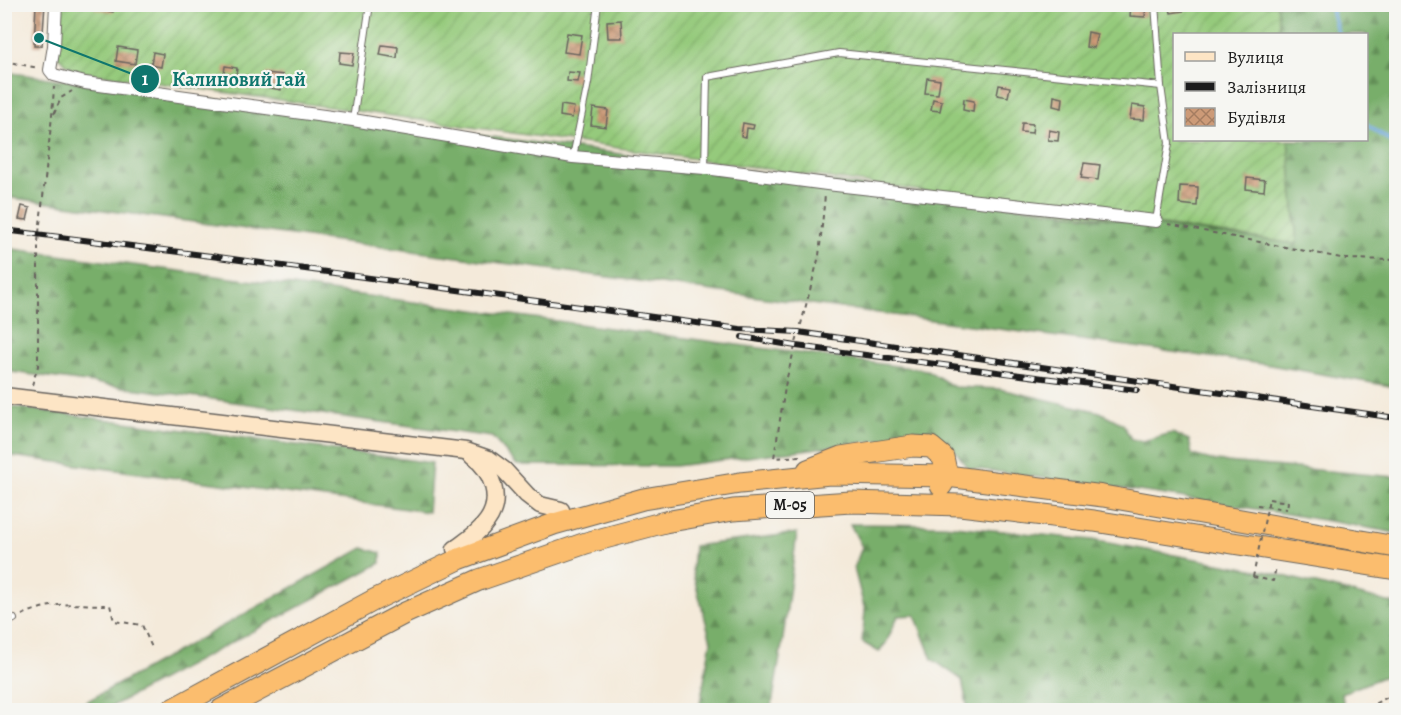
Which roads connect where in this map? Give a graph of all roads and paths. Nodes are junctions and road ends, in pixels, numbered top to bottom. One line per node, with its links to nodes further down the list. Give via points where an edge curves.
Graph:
1 (56, 4): 6 (street)
2 (370, 4): 10 (lane)
3 (598, 4): 11 (lane)
4 (1155, 4): 8 (lane)
5 (4, 61): 6 (path)
6 (52, 73): 7 (street); 9 (path)
7 (85, 83): 9 (path, via 61,98); 10 (street)
8 (1161, 86): 12 (lane, via 839,53 707,76); 14 (lane, via 1169,143)
9 (52, 117): 17 (path, via 38,242 38,366)
10 (353, 120): 11 (street)
11 (573, 157): 12 (street)
12 (705, 168): 13 (street)
13 (827, 184): 14 (street); 19 (path, via 819,256 786,381 774,458)
14 (1156, 221): 15 (path, via 1346,259)
15 (1396, 260)
16 (4, 396): 17 (street)
17 (28, 398): 18 (street)
18 (466, 451): 27 (street, via 489,459 540,505); 29 (street, via 482,463 495,493 488,520)
19 (801, 456)
20 (947, 476): 21 (highway, М-05); 21 (highway, via 943,457 931,447 913,446 841,457); 23 (highway, via 940,488 931,493); 28 (highway, М-05, via 1103,496)
21 (788, 477): 22 (highway, М-05)
22 (643, 499): 27 (highway, via 604,499); 32 (highway, М-05, via 554,524 459,559)
23 (851, 502): 30 (highway, М-05, via 960,505 1094,521); 36 (highway, М-05, via 732,510 665,522 586,543 479,580 405,613)
24 (1288, 502): 31 (path, bridge, via 1269,499 1254,577)
25 (1252, 504): 26 (path)
26 (1287, 509)
27 (561, 510): 29 (highway)
28 (1396, 547)
29 (455, 549): 32 (highway, via 416,567)
30 (1396, 570)
31 (1273, 581)
32 (374, 600): 38 (highway, М-05)
33 (14, 619): 34 (lane); 35 (path, via 62,603 110,605 114,621 142,625)
34 (4, 624)
35 (153, 650)
36 (306, 665): 39 (highway, М-05); 40 (highway)
37 (1396, 693): 41 (path, via 1372,705)
38 (171, 711)
39 (221, 711)
40 (250, 711)
41 (1370, 711)

